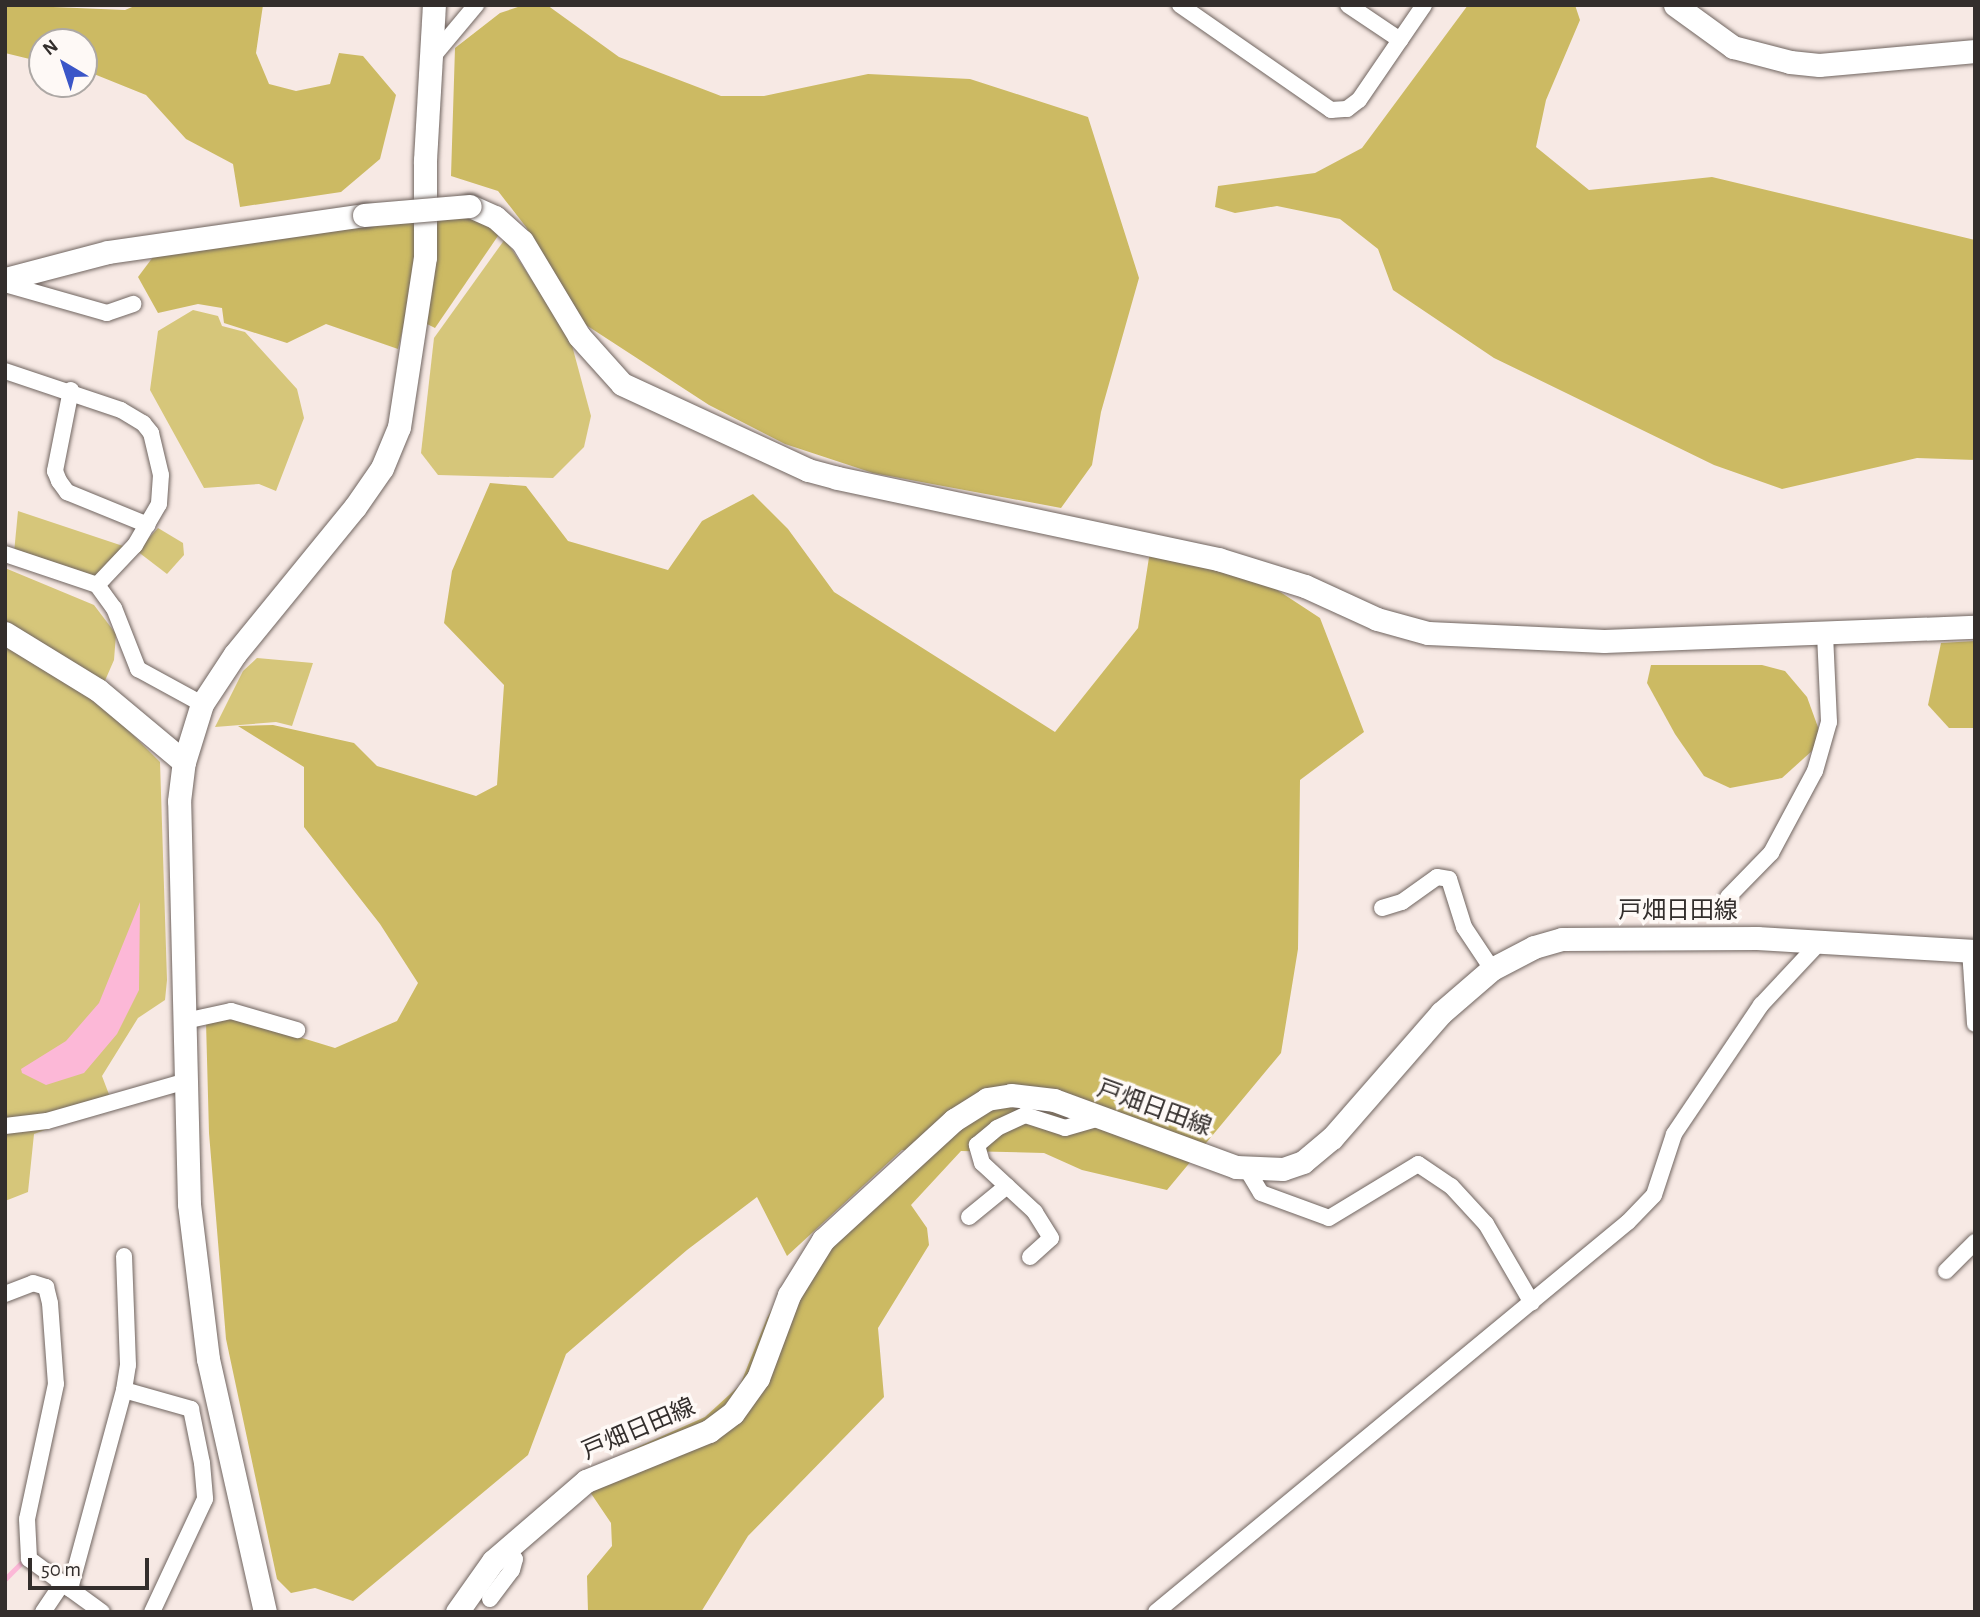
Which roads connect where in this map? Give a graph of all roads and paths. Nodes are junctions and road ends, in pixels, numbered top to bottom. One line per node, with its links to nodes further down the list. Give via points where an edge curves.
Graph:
1 (434, 5): 9 (street)
2 (476, 5): 9 (street)
3 (1180, 5): 7 (street, via 1331,110 1347,109 1359,100)
4 (1348, 5): 7 (street)
5 (1424, 5): 7 (street)
6 (1675, 5): 8 (street, via 1733,47 1790,62 1819,65)
7 (1400, 40)
8 (1975, 51)
9 (430, 60): 20 (street, via 425,257 399,427 382,468 355,507 235,654)
10 (5, 282): 11 (street, via 107,313); 19 (street, bridge, via 108,252 365,215 470,206 495,217 522,241 579,336 622,384 808,470 932,502 1070,525 1218,559 1304,586 1377,620 1428,633 1604,641)
11 (133, 304)
12 (5, 371): 13 (street)
13 (71, 390): 14 (street, via 121,410 144,423 151,433 161,475 159,504); 14 (street, via 55,471 59,481 67,492)
14 (148, 525): 16 (street)
15 (5, 554): 16 (street)
16 (97, 585): 20 (street, via 114,608 138,669)
17 (1975, 627): 19 (street)
18 (5, 633): 21 (street, via 99,690)
19 (1825, 634): 22 (street, via 1829,722 1815,771 1771,853)
20 (202, 704): 21 (street)
21 (184, 762): 27 (street, via 178,894)
22 (1728, 897)
23 (1382, 908): 26 (street, via 1402,902 1437,877 1449,879 1464,927)
24 (1820, 942): 25 (street, 戸畑日田線); 26 (street, 戸畑日田線, via 1562,939 1524,951); 41 (street, via 1761,1005 1681,1124 1659,1171 1654,1195)
25 (1972, 951): 28 (street)
26 (1492, 969): 33 (street, 戸畑日田線, via 1441,1013 1315,1155 1283,1169)
27 (184, 1021): 29 (street, via 231,1012); 30 (street)
28 (1975, 1024)
29 (297, 1030)
30 (183, 1082): 32 (street, via 47,1121); 49 (street, via 189,1204 208,1359)
31 (1100, 1118): 33 (street, 戸畑日田線); 34 (street, via 1065,1128 1025,1115 997,1128 977,1145 982,1163); 43 (street, 戸畑日田線, via 1054,1100 1011,1095 987,1099 954,1120 823,1240 789,1295 758,1378 733,1413 709,1431 586,1481)
32 (5, 1126)
33 (1246, 1168): 41 (street, via 1261,1192 1329,1219 1393,1175 1418,1164 1451,1186 1486,1224)
34 (1007, 1186): 35 (street); 38 (street, via 1035,1212 1051,1238)
35 (969, 1217)
36 (1975, 1242): 39 (street)
37 (124, 1256): 42 (street, via 128,1365)
38 (1030, 1257)
39 (1946, 1271)
40 (5, 1294): 44 (street, via 33,1283 46,1287 50,1303 56,1384 25,1545 38,1569)
41 (1532, 1303): 51 (street)
42 (124, 1390): 44 (street); 48 (street, via 191,1409 202,1464 205,1499)
43 (506, 1548): 45 (street, via 515,1559 512,1570); 50 (street, 戸畑日田線)
44 (66, 1586): 46 (street); 47 (street)
45 (490, 1599)
46 (43, 1612)
47 (102, 1612)
48 (152, 1612)
49 (265, 1612)
50 (457, 1612)
51 (1156, 1612)

